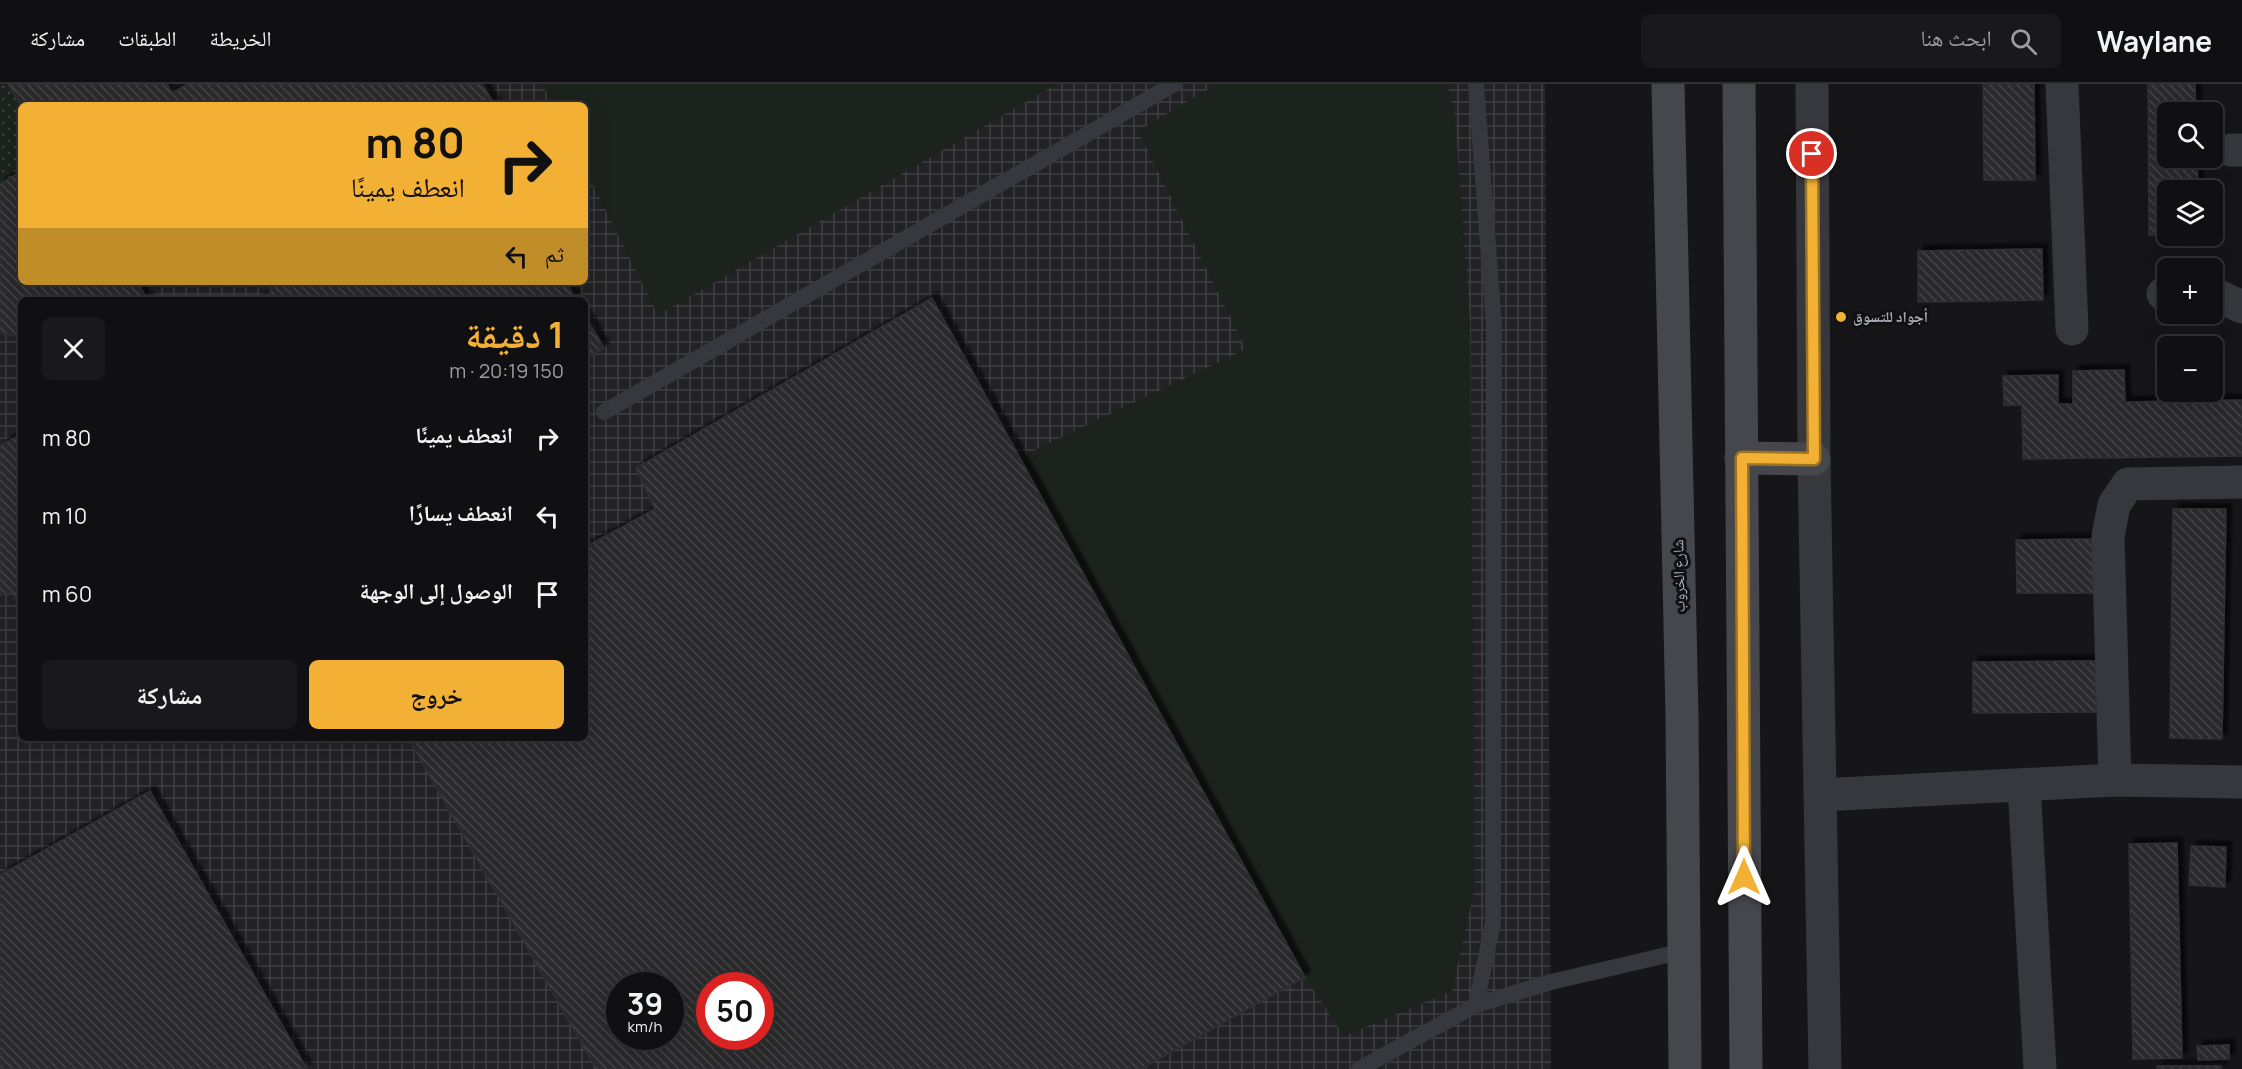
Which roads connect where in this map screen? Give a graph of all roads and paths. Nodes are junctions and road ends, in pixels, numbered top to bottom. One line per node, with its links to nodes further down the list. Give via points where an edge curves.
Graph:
1 (1174, 84): 10 (lane)
2 (1476, 84): 19 (lane, via 1494,338 1492,923)
3 (1668, 84): 18 (main road, شارع الخروب)
4 (1739, 84): 11 (main road)
5 (1812, 84): 12 (street)
6 (2062, 84): 9 (street)
7 (2223, 298): 8 (street)
8 (2242, 307)
9 (2072, 329)
10 (604, 412)
11 (1742, 458): 12 (main road); 22 (main road)
12 (1814, 459): 17 (street)
13 (2242, 482): 14 (street, via 2128,484 2114,506 2108,536)
14 (2115, 780): 15 (street); 16 (street)
15 (2242, 782)
16 (2025, 785): 17 (street); 24 (street)
17 (1820, 795): 23 (street)
18 (1684, 951): 19 (lane, via 1551,982); 21 (main road, شارع الخروب)
19 (1476, 1005): 20 (lane)
20 (1359, 1069)
21 (1685, 1069)
22 (1746, 1069)
23 (1825, 1069)
24 (2040, 1069)

